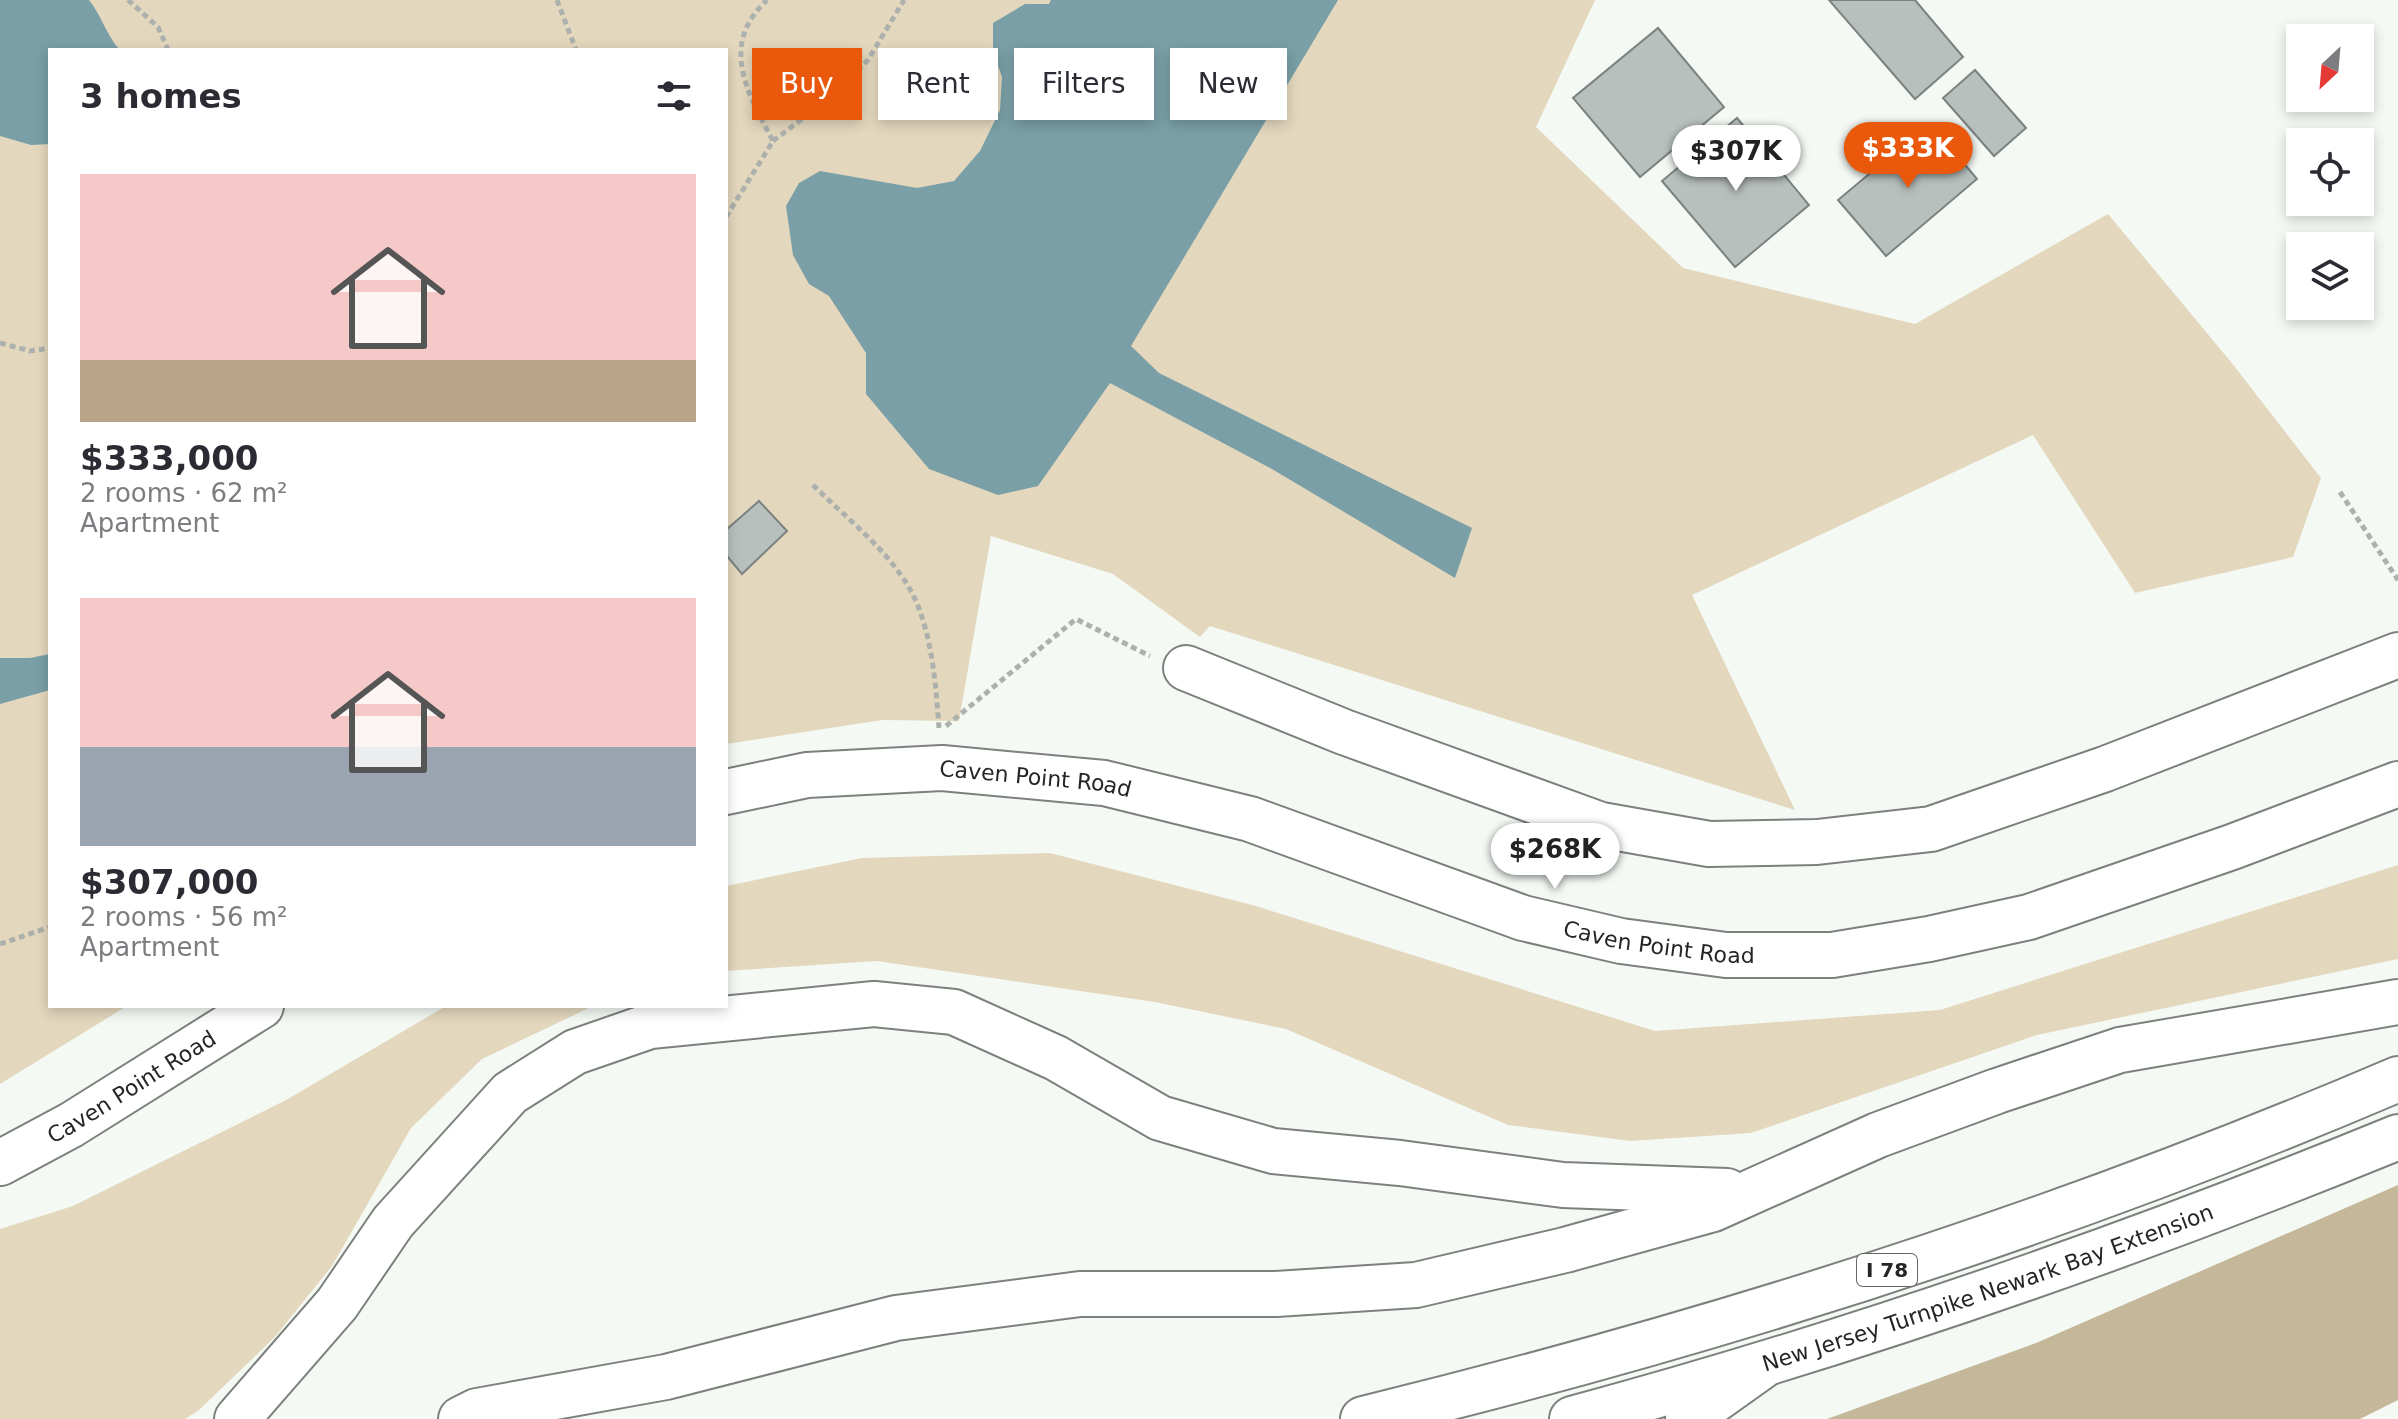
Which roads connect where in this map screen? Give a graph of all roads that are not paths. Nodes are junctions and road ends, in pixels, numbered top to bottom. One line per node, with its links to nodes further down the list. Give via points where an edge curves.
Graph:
1 (2398, 655): 2 (main road, via 2105,769 1931,829 1817,842 1709,844 1601,825)
2 (1173, 664)
3 (2398, 784): 4 (main road, Caven Point Road, via 2029,917 1832,955 1726,955 1621,941 1537,921 1250,819 1104,783 942,768 807,775)
4 (728, 792)
5 (2398, 1002): 10 (main road, via 2120,1050 1878,1135)
6 (258, 1008): 9 (main road, Caven Point Road, via 71,1125)
7 (2398, 1079): 14 (main road, I 78, via 2140,1181 1896,1267 1649,1344)
8 (2398, 1137): 11 (main road, New Jersey Turnpike Newark Bay Extension / I 78, via 2092,1255)
9 (0, 1163)
10 (1750, 1192): 12 (main road, via 1563,1185 1273,1151 1160,1118 1056,1058 954,1012 874,1004 650,1026 575,1052 510,1093 393,1222 337,1304); 13 (main road, via 1713,1209 1416,1285 1276,1294 1080,1294 912,1316 666,1377 477,1411)
11 (1765, 1364): 15 (main road, New Jersey Turnpike Newark Bay Extension / I 78); 16 (main road)
12 (237, 1419)
13 (461, 1419)
14 (1363, 1419)
15 (1572, 1419)
16 (1688, 1419)

